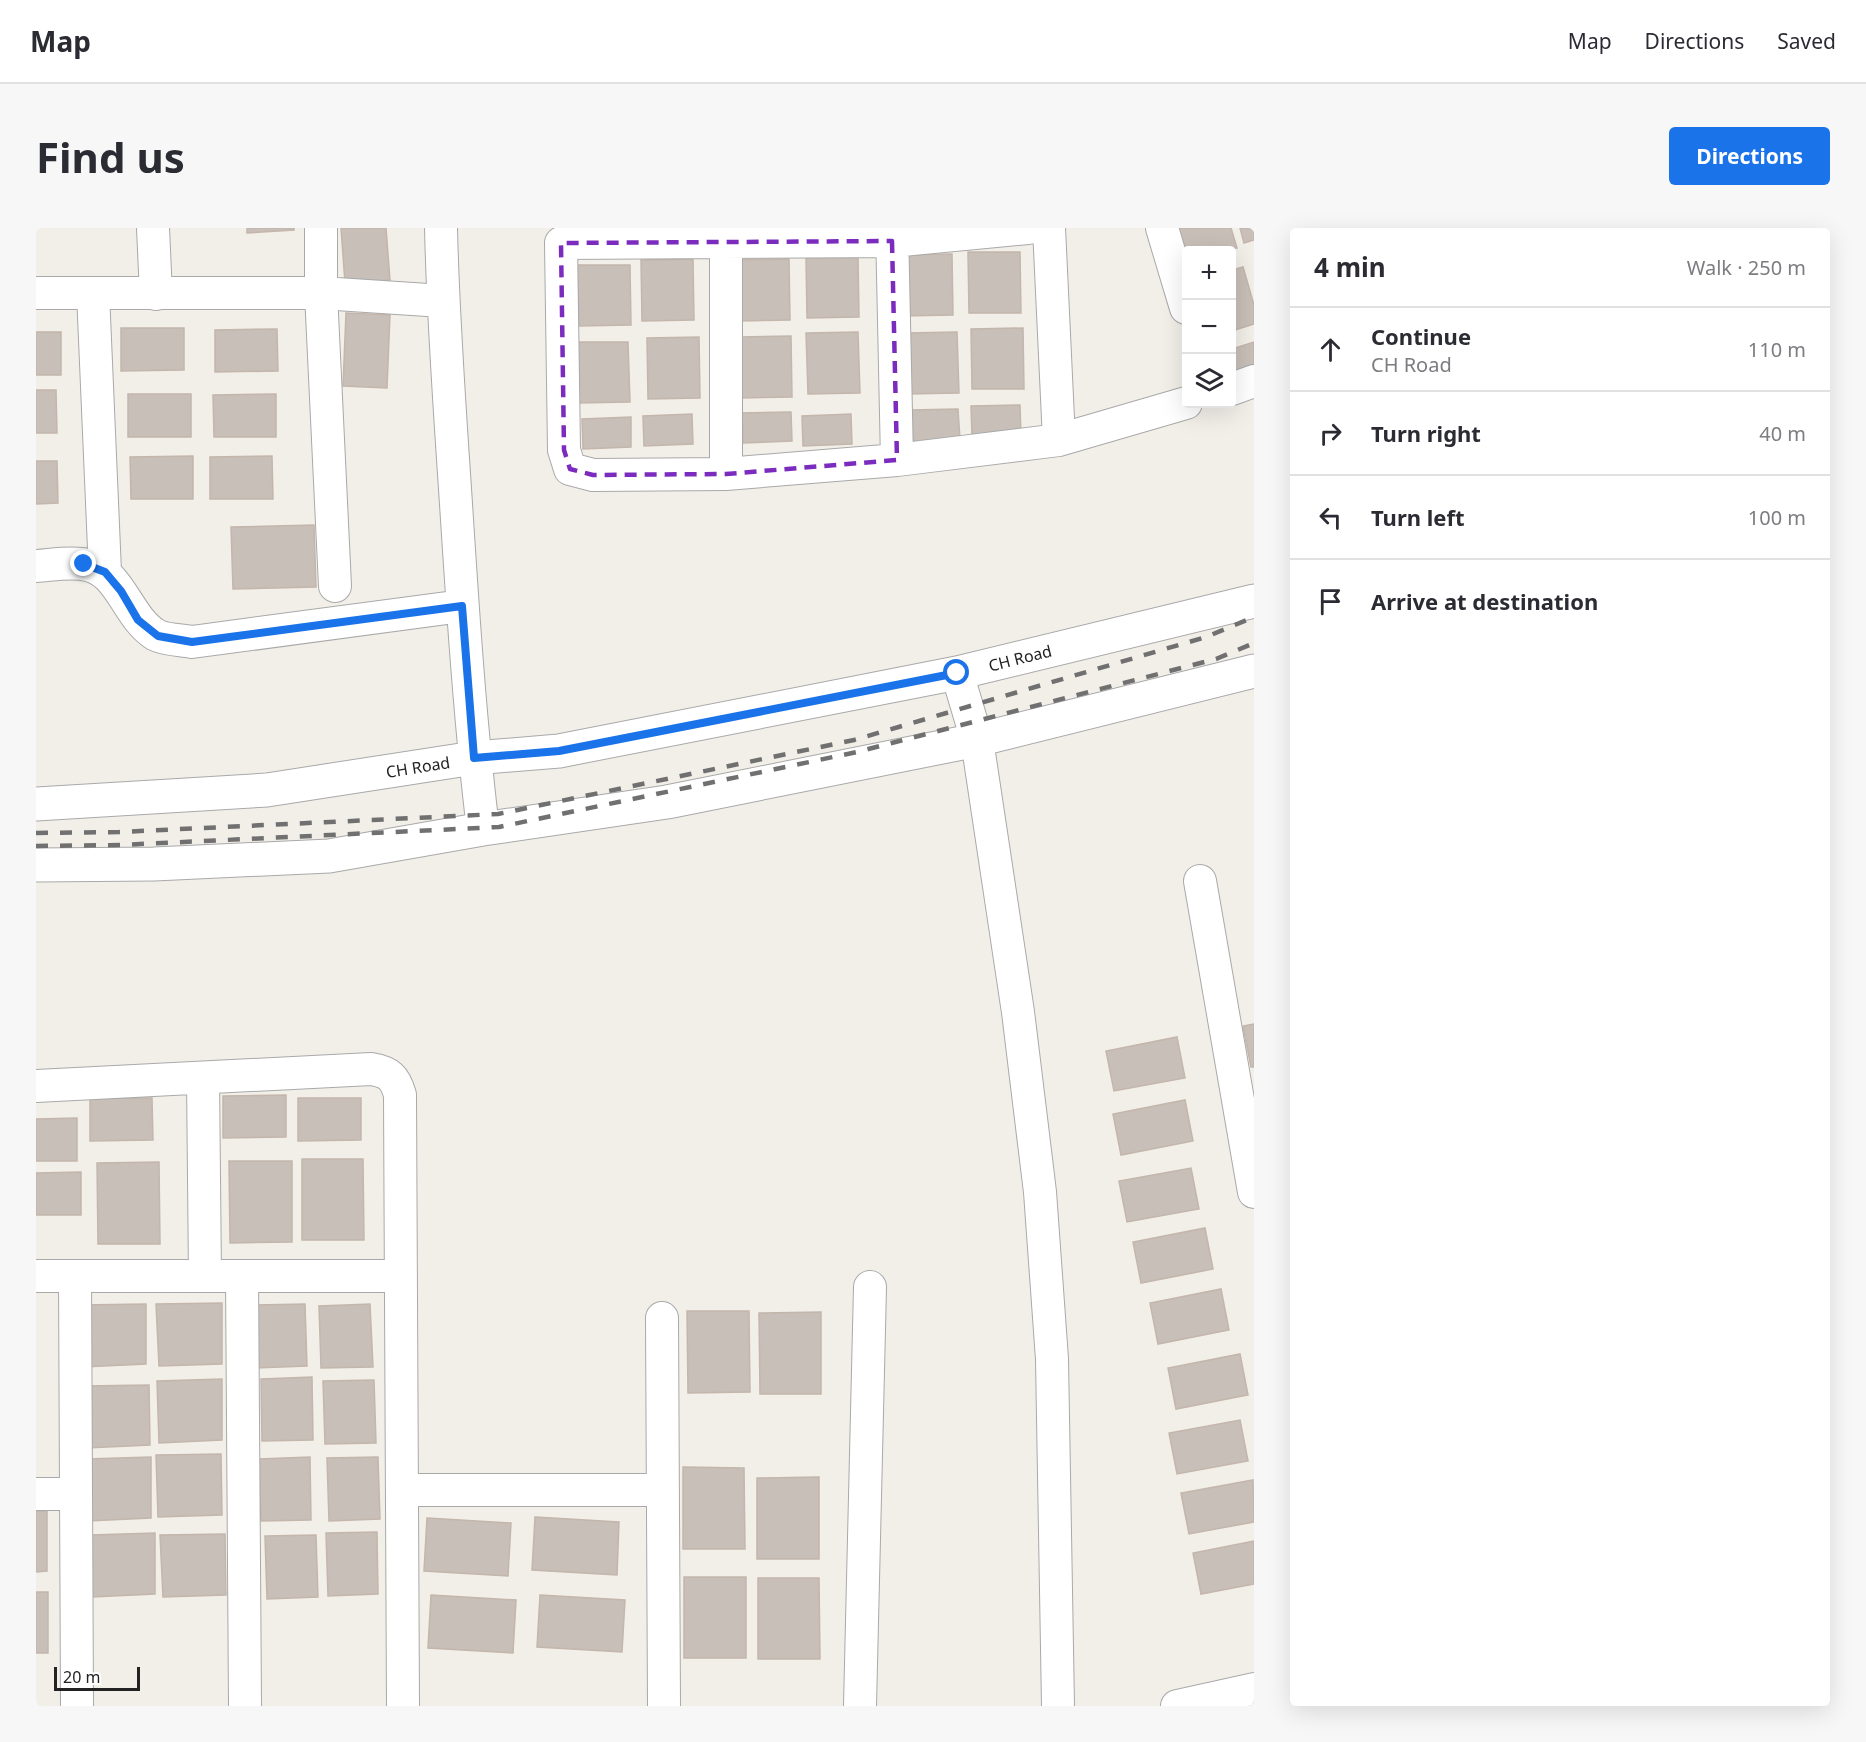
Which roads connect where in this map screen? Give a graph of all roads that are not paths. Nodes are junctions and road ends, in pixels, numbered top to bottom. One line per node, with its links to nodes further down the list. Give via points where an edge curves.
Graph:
1 (153, 228): 12 (street)
2 (321, 228): 11 (street)
3 (441, 228): 14 (street)
4 (1028, 228): 7 (street)
5 (1049, 228): 18 (street)
6 (1162, 228): 13 (street)
7 (892, 234): 8 (street); 19 (street)
8 (726, 242): 20 (street); 20 (street, via 561,243 564,450 570,469 593,475)
9 (36, 293): 10 (street)
10 (93, 293): 12 (street); 22 (street)
11 (321, 293): 12 (street); 14 (street); 23 (street)
12 (156, 294)
13 (1184, 300)
14 (443, 301): 25 (street)
15 (1254, 381): 16 (street)
16 (1236, 388)
17 (1182, 404): 18 (street)
18 (1059, 440): 19 (street)
19 (897, 460): 20 (street)
20 (726, 474)
21 (36, 566): 22 (street, via 84,564)
22 (105, 572): 25 (street, via 138,620 158,636 192,642)
23 (335, 586)
24 (1254, 601): 27 (street, CH Road)
25 (462, 606): 29 (street)
26 (1254, 671): 28 (street)
27 (957, 673): 28 (street); 29 (street, CH Road, via 559,751)
28 (977, 740): 31 (street, via 667,802); 54 (street, via 1018,1012 1040,1192 1052,1359)
29 (474, 758): 30 (street, CH Road, via 267,790); 31 (street)
30 (36, 804)
31 (483, 830): 32 (street, via 329,856)
32 (36, 865)
33 (1200, 881): 36 (street)
34 (203, 1078): 35 (street); 39 (street); 41 (street, via 371,1069 386,1072 396,1080 400,1095)
35 (36, 1086)
36 (1254, 1192)
37 (36, 1276): 38 (street)
38 (75, 1276): 39 (street); 47 (street)
39 (205, 1276): 40 (street)
40 (242, 1276): 41 (street); 50 (street)
41 (401, 1276): 44 (street)
42 (870, 1287): 53 (street)
43 (662, 1318): 45 (street)
44 (403, 1490): 45 (street); 51 (street)
45 (663, 1490): 52 (street)
46 (36, 1494): 47 (street)
47 (76, 1494): 49 (street)
48 (1254, 1689): 55 (street)
49 (77, 1706)
50 (245, 1706)
51 (403, 1706)
52 (664, 1706)
53 (860, 1706)
54 (1058, 1706)
55 (1177, 1706)

